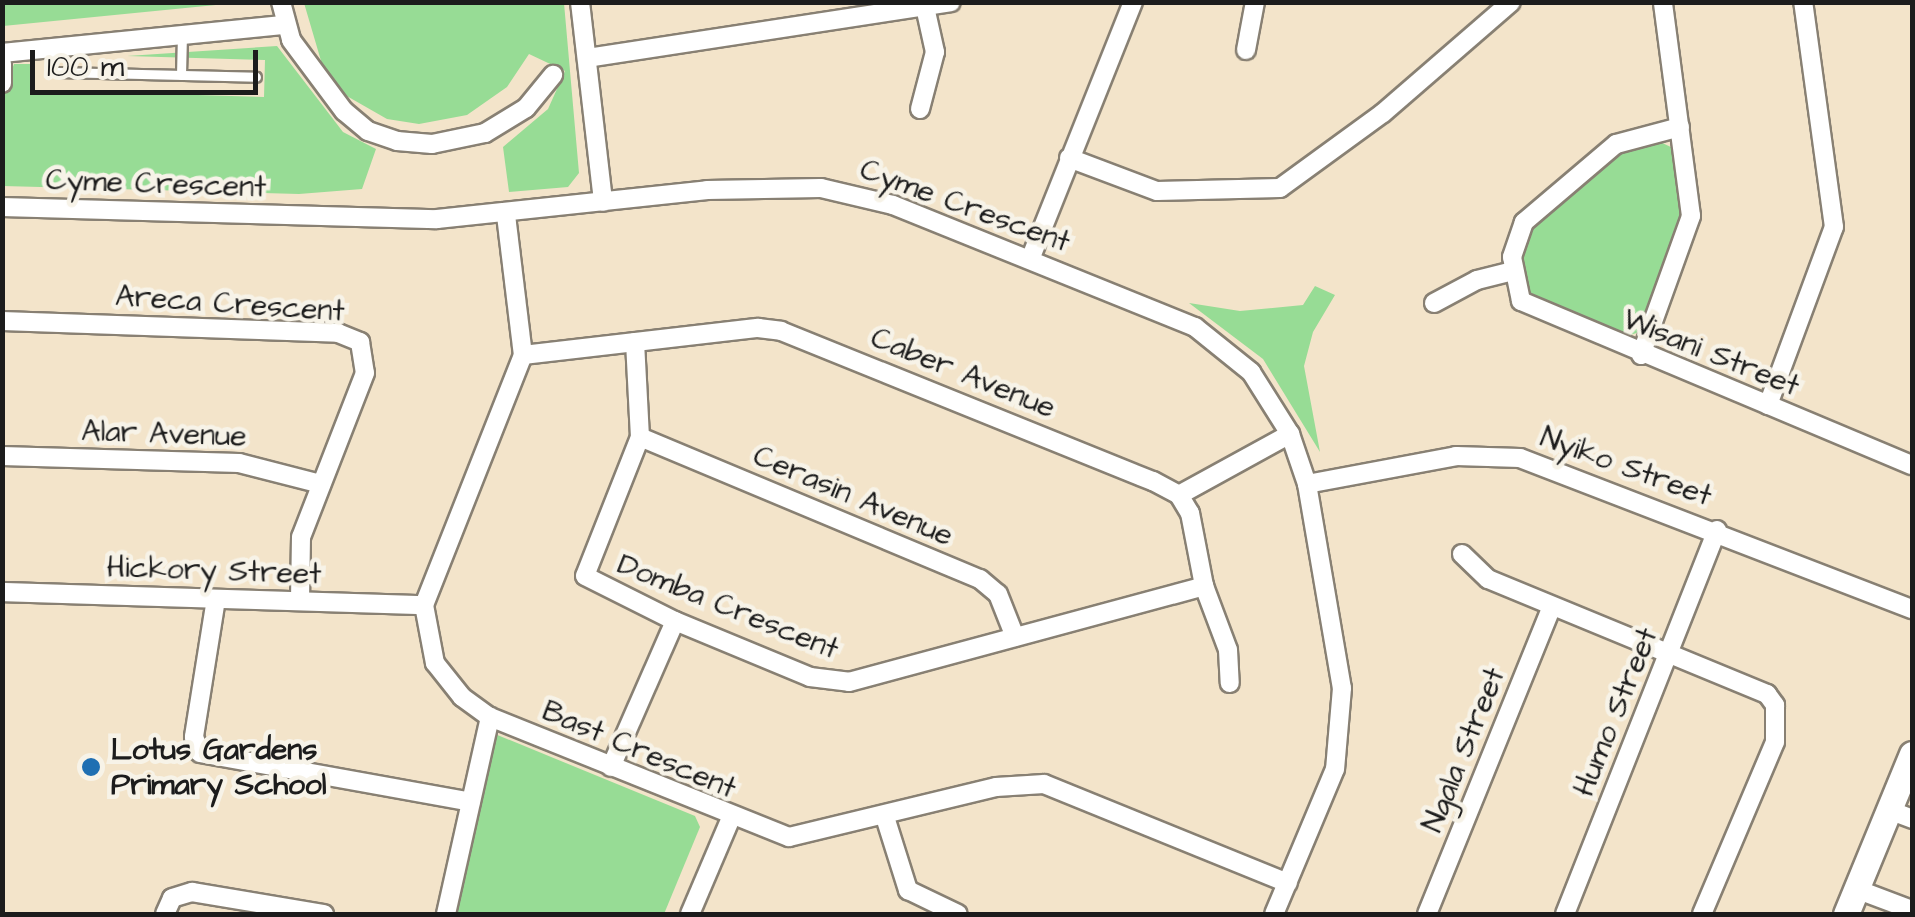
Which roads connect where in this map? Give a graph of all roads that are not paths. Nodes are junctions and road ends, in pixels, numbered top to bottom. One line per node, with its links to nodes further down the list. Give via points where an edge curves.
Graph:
1 (281, 2): 10 (street)
2 (580, 2): 14 (street)
3 (951, 2): 9 (street)
4 (1133, 2): 23 (street)
5 (1255, 2): 12 (street)
6 (1511, 2): 23 (street, via 1367,126 1280,188 1156,191)
7 (1663, 2): 22 (street)
8 (1803, 2): 34 (street, via 1834,227)
9 (924, 7): 14 (street); 21 (street, via 936,52)
10 (283, 25): 11 (street); 17 (street, via 344,111 368,131 397,141 432,144 486,133 526,108)
11 (182, 34): 13 (street); 18 (lane)
12 (1246, 50)
13 (2, 53)
14 (587, 58): 24 (street)
15 (2, 64): 20 (street)
16 (58, 72): 18 (lane)
17 (553, 74)
18 (181, 76): 19 (lane)
19 (256, 78)
20 (2, 83)
21 (920, 109)
22 (1680, 127): 28 (street, via 1627,138 1602,153 1524,222 1513,243); 33 (street, via 1690,216)
23 (1069, 158): 27 (street)
24 (603, 202): 26 (street, Cyme Crescent); 27 (street, Cyme Crescent, via 760,186 821,188 892,205)
25 (2, 206): 26 (street, Cyme Crescent, via 397,220)
26 (506, 215): 32 (street)
27 (1031, 257): 35 (street, Cyme Crescent, via 1195,327 1251,372)
28 (1512, 271): 29 (street); 33 (street, Wisani Street, via 1528,309)
29 (1434, 303)
30 (2, 321): 39 (street, Areca Crescent, via 349,335 365,351 366,373)
31 (635, 342): 32 (street, Caber Avenue); 36 (street, Domba Crescent); 41 (street, Caber Avenue, via 758,328 795,334)
32 (523, 355): 48 (street)
33 (1641, 355): 34 (street, Wisani Street)
34 (1768, 405): 38 (street, Wisani Street)
35 (1290, 434): 40 (street, Cyme Crescent); 41 (street)
36 (640, 437): 51 (street, Domba Crescent, via 585,576); 52 (street, Cerasin Avenue, via 980,579 998,594)
37 (2, 456): 39 (street, Alar Avenue, via 239,463)
38 (1912, 465)
39 (321, 484): 47 (street, Areca Crescent, via 301,537)
40 (1308, 484): 42 (street, Nyiko Street, via 1456,456 1520,458); 62 (street, Cyme Crescent, via 1344,712 1334,768)
41 (1179, 495): 44 (street, via 1190,513)
42 (1717, 530): 50 (street, Nyiko Street); 53 (street, Humo Street)
43 (1462, 554): 49 (street, via 1488,579)
44 (1204, 586): 52 (street, Domba Crescent); 54 (street, via 1218,611)
45 (2, 592): 46 (street, Hickory Street)
46 (216, 599): 47 (street, Hickory Street); 58 (street, via 194,737 200,753)
47 (300, 600): 48 (street, Hickory Street)
48 (424, 605): 55 (street, Bast Crescent, via 436,663 462,697)
49 (1552, 606): 53 (street); 71 (street, Ngala Street)
50 (1912, 609)
51 (675, 621): 52 (street, Domba Crescent, via 836,682); 57 (street)
52 (1015, 638)
53 (1669, 654): 72 (street, Humo Street); 73 (street, via 1767,694 1778,716 1775,742)
54 (1230, 683)
55 (490, 717): 57 (street, Bast Crescent); 58 (street)
56 (1912, 754): 59 (street)
57 (611, 766): 61 (street, Bast Crescent)
58 (472, 802): 67 (street)
59 (1901, 814): 63 (street)
60 (884, 817): 61 (street, Bast Crescent, via 802,838); 62 (street, Bast Crescent, via 996,787 1044,784); 69 (street, via 908,890)
61 (731, 818): 68 (street)
62 (1288, 883): 70 (street, Cyme Crescent)
63 (1856, 889): 64 (street); 74 (street)
64 (1912, 910)
65 (165, 914): 66 (street, via 172,898 192,892)
66 (324, 914)
67 (446, 914)
68 (690, 914)
69 (958, 914)
70 (1274, 914)
71 (1427, 914)
72 (1566, 914)
73 (1702, 914)
74 (1846, 914)

